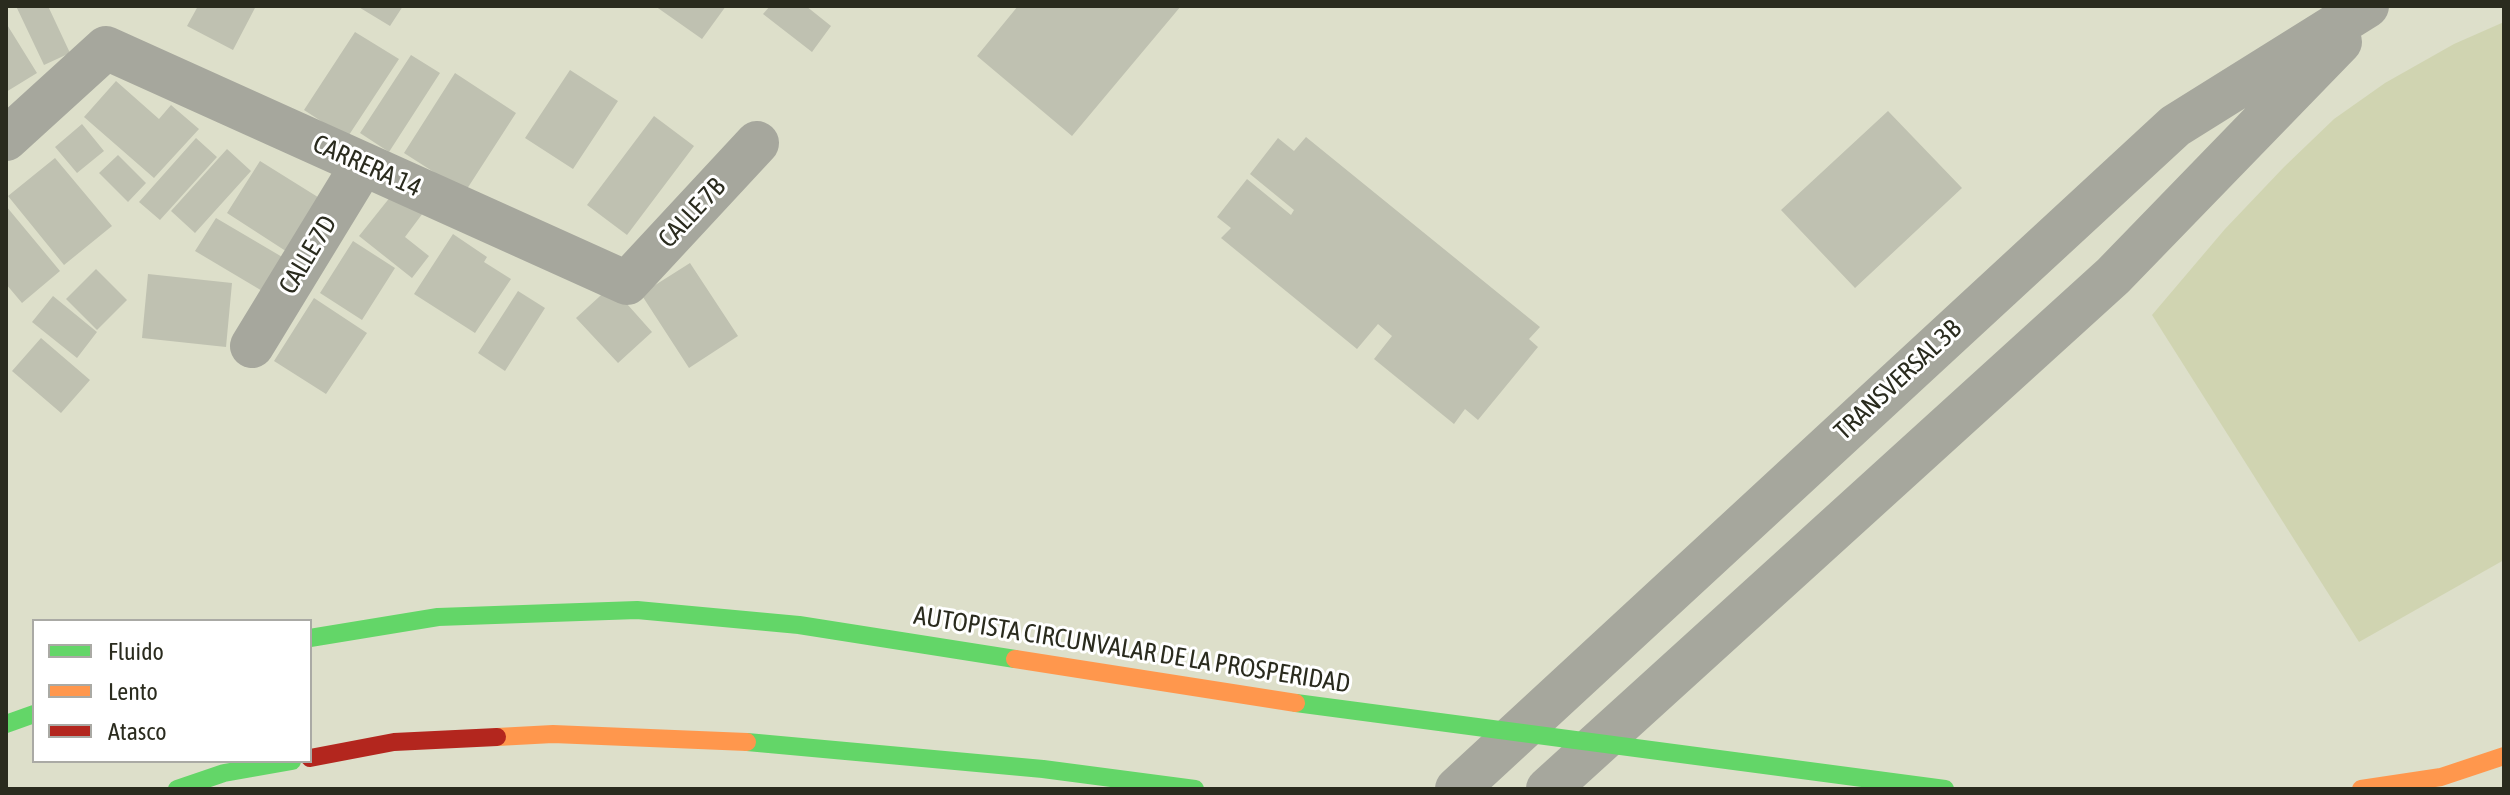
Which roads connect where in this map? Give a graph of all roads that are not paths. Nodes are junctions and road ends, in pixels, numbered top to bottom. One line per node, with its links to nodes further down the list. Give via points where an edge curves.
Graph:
1 (2367, 6): 11 (street, TRANSVERSAL 3B, via 2175,126)
2 (2374, 6): 18 (street, via 2113,276)
3 (6, 139): 5 (street, CARRERA 14, via 106,48)
4 (757, 143): 6 (street, CALLE 7B)
5 (363, 164): 6 (street, CARRERA 14); 7 (street, CALLE 7D)
6 (627, 283)
7 (252, 346)
8 (312, 638): 11 (highway, AUTOPISTA CIRCUNVALAR DE LA PROSPERIDAD, via 438,617 637,610 799,625)
9 (32, 715): 10 (highway)
10 (6, 724)
11 (1519, 732): 17 (street, TRANSVERSAL 3B); 19 (highway, AUTOPISTA CIRCUNVALAR DE LA PROSPERIDAD)
12 (2504, 756): 20 (highway, via 2441,777)
13 (312, 758): 16 (highway, via 394,742 553,734 779,743)
14 (281, 763): 15 (highway, via 224,773)
15 (177, 789)
16 (1195, 789)
17 (1457, 789)
18 (1548, 789)
19 (1945, 789)
20 (2361, 789)

